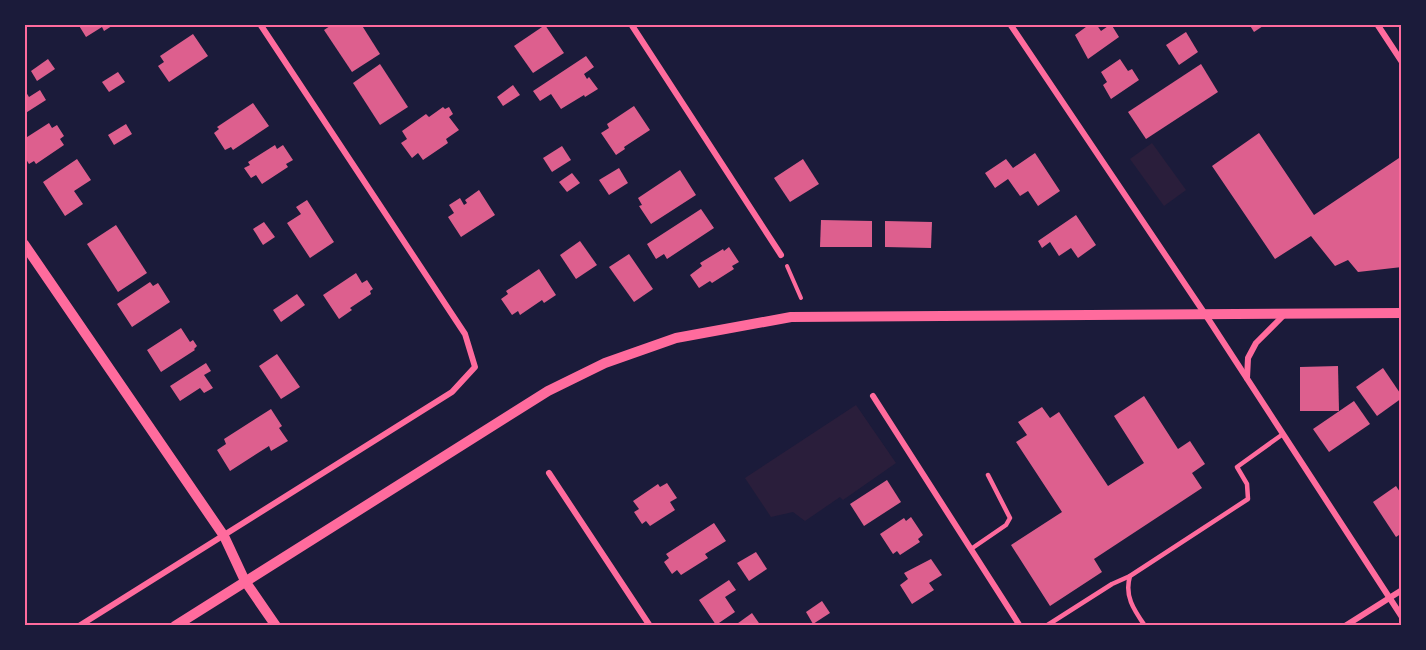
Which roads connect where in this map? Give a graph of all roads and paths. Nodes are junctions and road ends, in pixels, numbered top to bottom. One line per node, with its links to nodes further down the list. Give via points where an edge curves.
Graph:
1 (260, 24): 17 (street, via 465,334 476,367 452,392)
2 (631, 24): 7 (street)
3 (1010, 24): 10 (street)
4 (1377, 24): 5 (street)
5 (1402, 62)
6 (24, 244): 17 (street)
7 (781, 255): 8 (path)
8 (801, 298)
9 (1402, 313): 11 (street)
10 (1205, 314): 11 (street); 12 (street); 20 (street, via 791,316 676,338 605,363 548,391)
11 (1286, 314): 12 (street, via 1256,344 1248,358)
12 (1247, 378): 14 (street)
13 (873, 396): 18 (street)
14 (1283, 434): 19 (lane, via 1238,467 1247,484 1248,499); 22 (street)
15 (549, 473): 27 (street)
16 (988, 475): 18 (lane, via 1010,518)
17 (224, 536): 20 (street); 24 (street)
18 (971, 549): 28 (street)
19 (1131, 576): 29 (lane); 30 (lane, via 1127,587 1131,605)
20 (245, 581): 25 (street); 26 (street)
21 (1402, 590): 22 (street)
22 (1389, 598): 23 (street); 31 (street)
23 (1402, 617)
24 (79, 626)
25 (175, 626)
26 (276, 626)
27 (650, 626)
28 (1020, 626)
29 (1046, 626)
30 (1145, 626)
31 (1346, 626)

